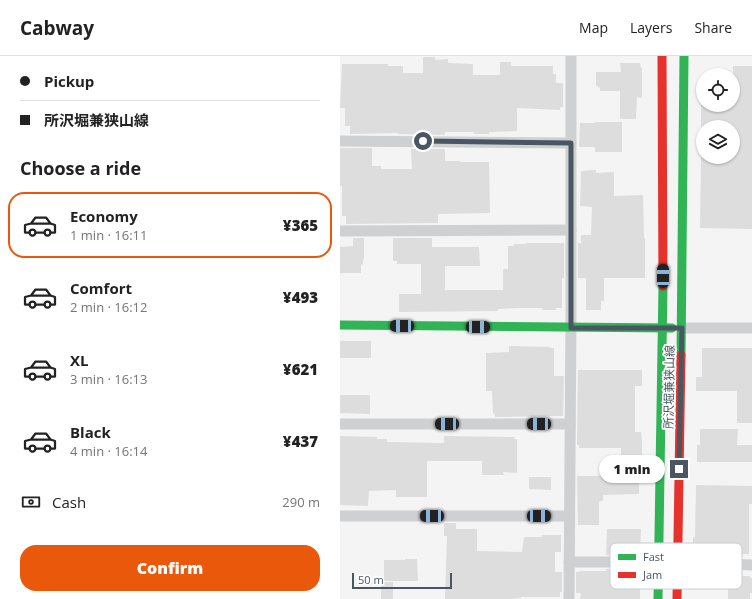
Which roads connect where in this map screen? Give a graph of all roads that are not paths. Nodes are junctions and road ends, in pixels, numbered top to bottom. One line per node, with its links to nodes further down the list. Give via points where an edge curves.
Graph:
1 (571, 56): 5 (street)
2 (662, 56): 10 (main road, 所沢堀兼狭山線)
3 (684, 56): 11 (main road, 所沢堀兼狭山線)
4 (340, 141): 5 (street)
5 (571, 143): 6 (street)
6 (571, 230): 7 (street); 9 (street)
7 (340, 231)
8 (340, 326): 9 (main road)
9 (571, 328): 10 (main road); 14 (street)
10 (662, 328): 11 (main road); 17 (main road, 所沢堀兼狭山線)
11 (682, 328): 12 (street); 18 (main road, 所沢堀兼狭山線)
12 (752, 328)
13 (340, 424): 14 (street)
14 (570, 424): 16 (street)
15 (340, 516): 16 (street)
16 (569, 516): 19 (street)
17 (658, 543)
18 (677, 543)
19 (569, 562): 20 (street); 23 (street)
20 (610, 562)
21 (742, 565): 22 (street)
22 (752, 565)
23 (569, 599)

